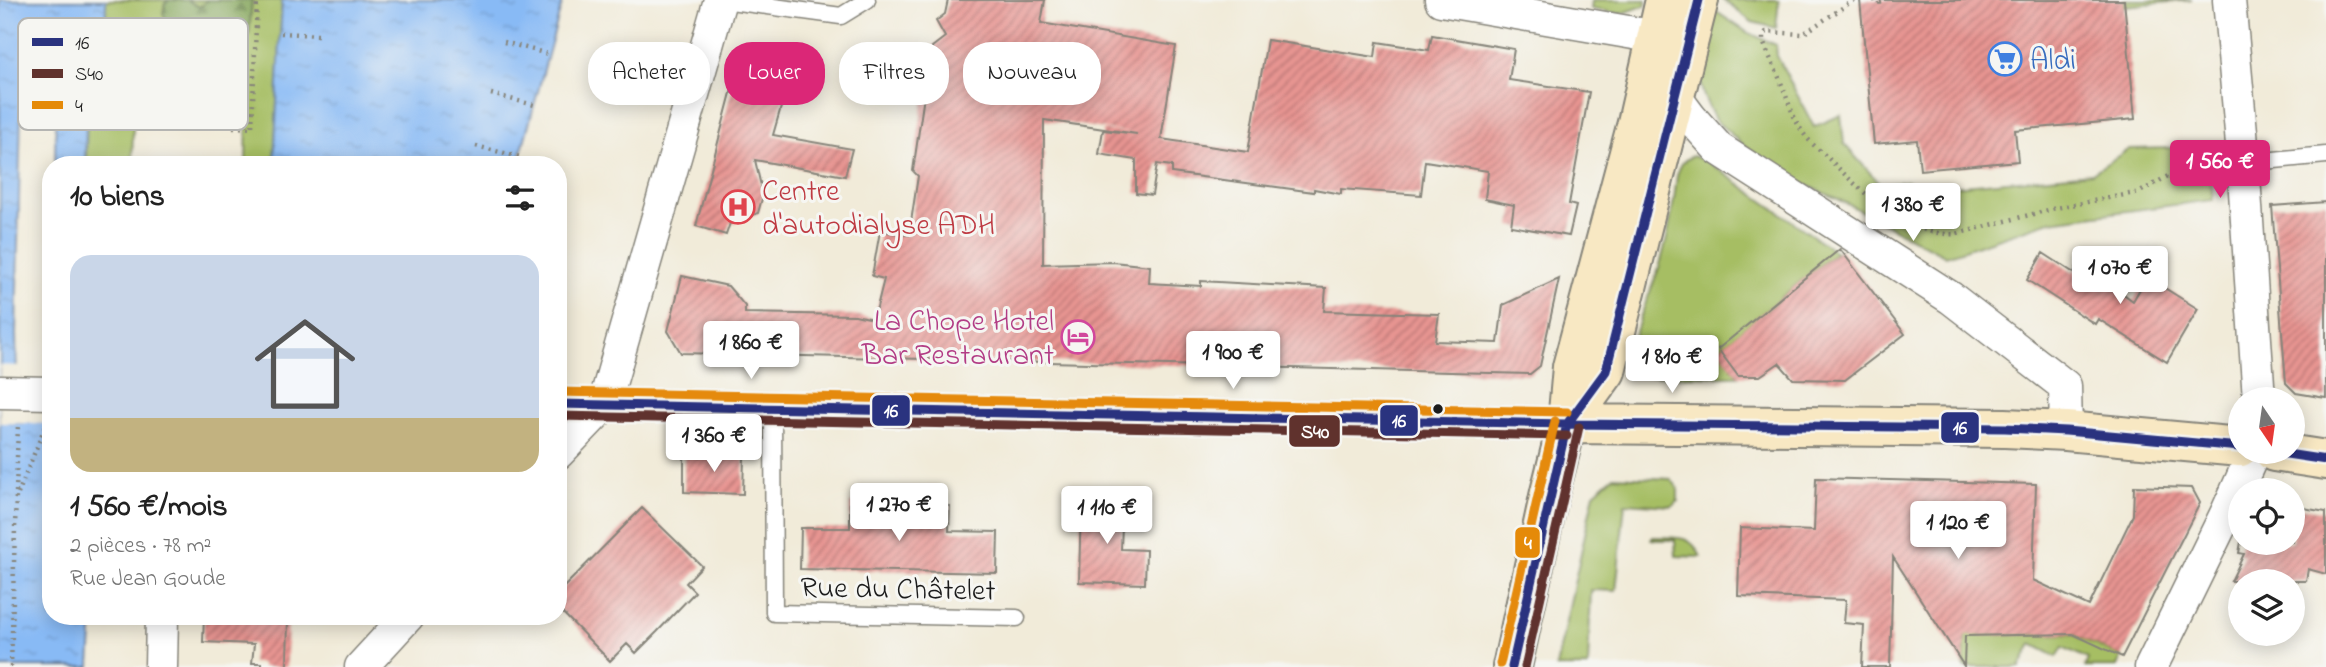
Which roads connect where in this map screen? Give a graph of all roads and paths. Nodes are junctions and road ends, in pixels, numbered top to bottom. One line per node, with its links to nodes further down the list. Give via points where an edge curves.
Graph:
1 (257, 0): 19 (path)
2 (722, 0): 3 (lane, via 841,16); 27 (street)
3 (867, 0)
4 (1441, 0): 13 (street)
5 (1665, 0): 13 (main road)
6 (1699, 0): 17 (main road)
7 (1854, 0): 21 (path, via 1803,34 1766,33 1767,51 1805,136 1894,215 1938,235 2140,192 2183,167)
8 (1875, 0): 10 (path)
9 (2229, 0): 21 (street)
10 (1880, 7)
11 (281, 33): 12 (path)
12 (318, 35)
13 (1657, 37): 31 (main road, via 1572,367)
14 (504, 43): 15 (path)
15 (548, 54)
16 (491, 94): 18 (path)
17 (1673, 94): 31 (main road, via 1605,371); 33 (street, via 1719,149 1951,298 2065,386)
18 (534, 105)
19 (248, 128)
20 (476, 146): 23 (path)
21 (2243, 155): 22 (lane); 24 (street)
22 (2326, 155)
23 (516, 156)
24 (2258, 387)
25 (0, 392): 28 (street)
26 (567, 404): 27 (street)
27 (604, 405): 29 (street); 34 (street)
28 (42, 406)
29 (773, 408): 31 (street); 40 (lane, Rue du Châtelet, via 774,613)
30 (18, 424): 39 (path)
31 (1567, 424): 33 (main road); 46 (main road)
32 (42, 427): 39 (path)
33 (2066, 431): 35 (main road)
34 (567, 444)
35 (2228, 446)
36 (2305, 457): 37 (main road)
37 (2326, 460)
38 (2249, 464): 47 (street)
39 (15, 499): 43 (path)
40 (1017, 618)
41 (162, 625): 44 (street)
42 (400, 625): 45 (street)
43 (11, 667)
44 (162, 667)
45 (361, 667)
46 (1512, 667)
47 (2151, 667)

